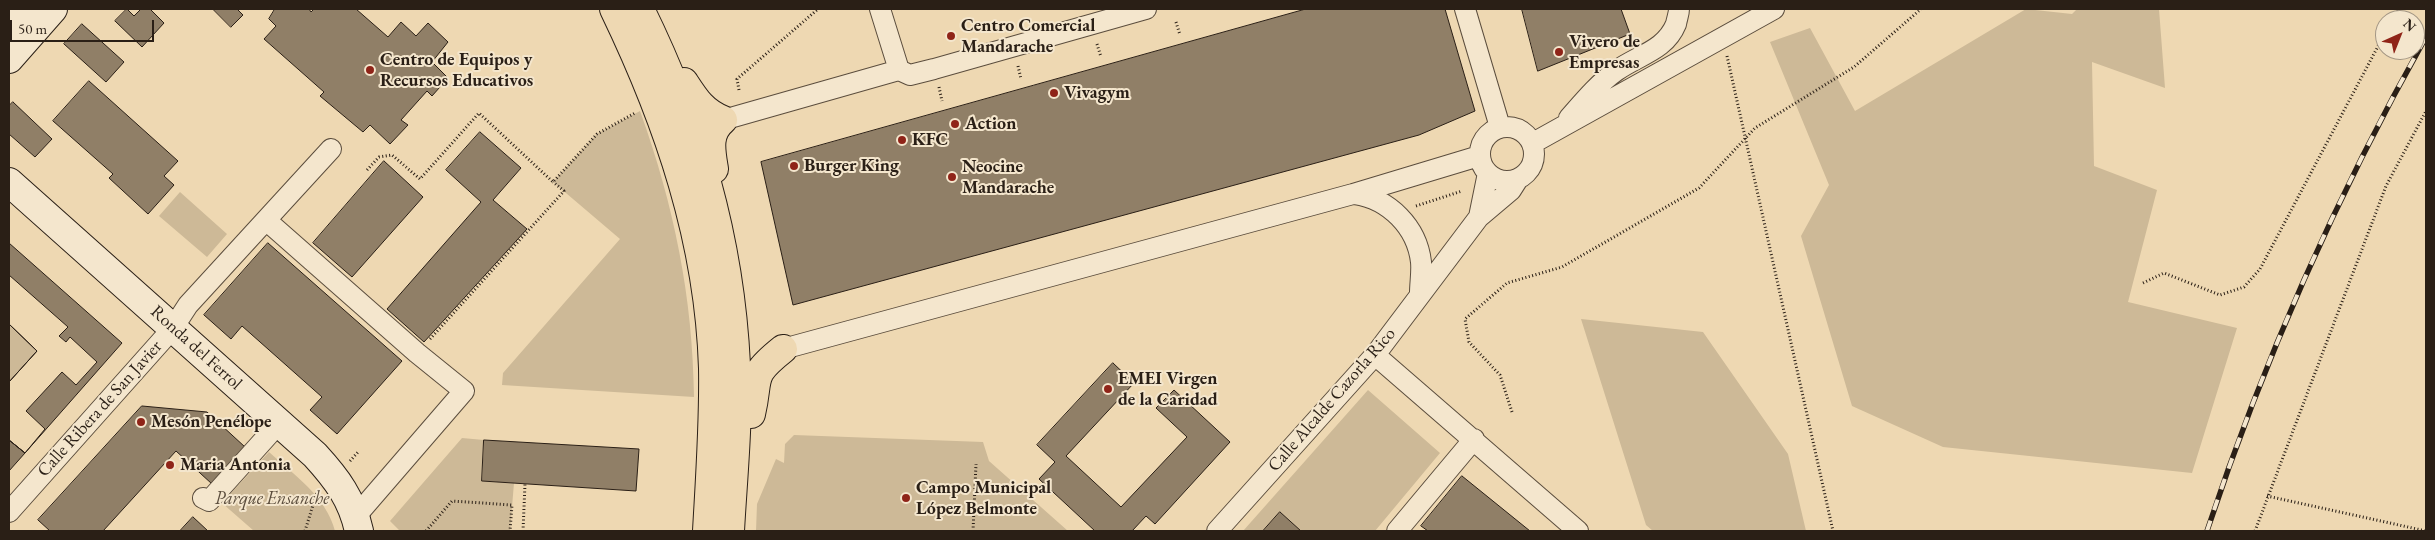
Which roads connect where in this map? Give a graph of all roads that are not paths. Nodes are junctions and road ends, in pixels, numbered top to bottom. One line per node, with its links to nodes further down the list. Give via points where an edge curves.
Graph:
1 (22, 9): 10 (street)
2 (53, 9): 11 (street)
3 (614, 9): 37 (main road, via 652,92 671,144 701,257 713,367)
4 (880, 9): 12 (street)
5 (1465, 9): 14 (street)
6 (1679, 9): 15 (street, via 1672,34 1658,48 1617,70 1593,90)
7 (1774, 9): 15 (street)
8 (1138, 11): 12 (street, via 910,75)
9 (645, 18): 13 (main road, via 701,107); 24 (main road, via 694,136)
10 (9, 24)
11 (9, 59)
12 (899, 70): 13 (street)
13 (723, 120): 24 (main road, via 714,128 711,142)
14 (1500, 127): 16 (street, via 1523,131); 18 (street, via 1487,136)
15 (1560, 128): 16 (street)
16 (1533, 143): 19 (street, via 1531,168)
17 (331, 149): 23 (street, Calle Ribera de San Javier)
18 (1484, 164): 19 (street, via 1497,179); 21 (street); 22 (street)
19 (1518, 179): 22 (street, via 1511,190)
20 (9, 182): 27 (street, Ronda del Ferrol)
21 (1353, 194): 25 (street, via 1379,200 1406,225 1421,261); 28 (street)
22 (1479, 216): 25 (street, Calle Alcalde Cazorla Rico)
23 (267, 221): 27 (street, Calle Ribera de San Javier, via 188,305); 35 (street, via 417,354 464,391)
24 (722, 242): 26 (main road)
25 (1420, 293): 29 (street, Calle Alcalde Cazorla Rico)
26 (732, 318): 28 (main road, via 743,336 753,344); 32 (main road, via 737,394)
27 (173, 328): 30 (street, Ronda del Ferrol); 34 (street, Calle Ribera de San Javier)
28 (783, 350): 32 (main road, via 768,361 756,378 753,409)
29 (1375, 355): 31 (street); 39 (street, Calle Alcalde Cazorla Rico)
30 (280, 422): 33 (street, via 209,501); 35 (street, Ronda del Ferrol, via 315,454 339,482)
31 (1474, 439): 36 (street); 40 (street)
32 (733, 495): 38 (main road)
33 (203, 498)
34 (11, 505)
35 (358, 523)
36 (1404, 529)
37 (707, 531)
38 (730, 531)
39 (1217, 531)
40 (1578, 531)

